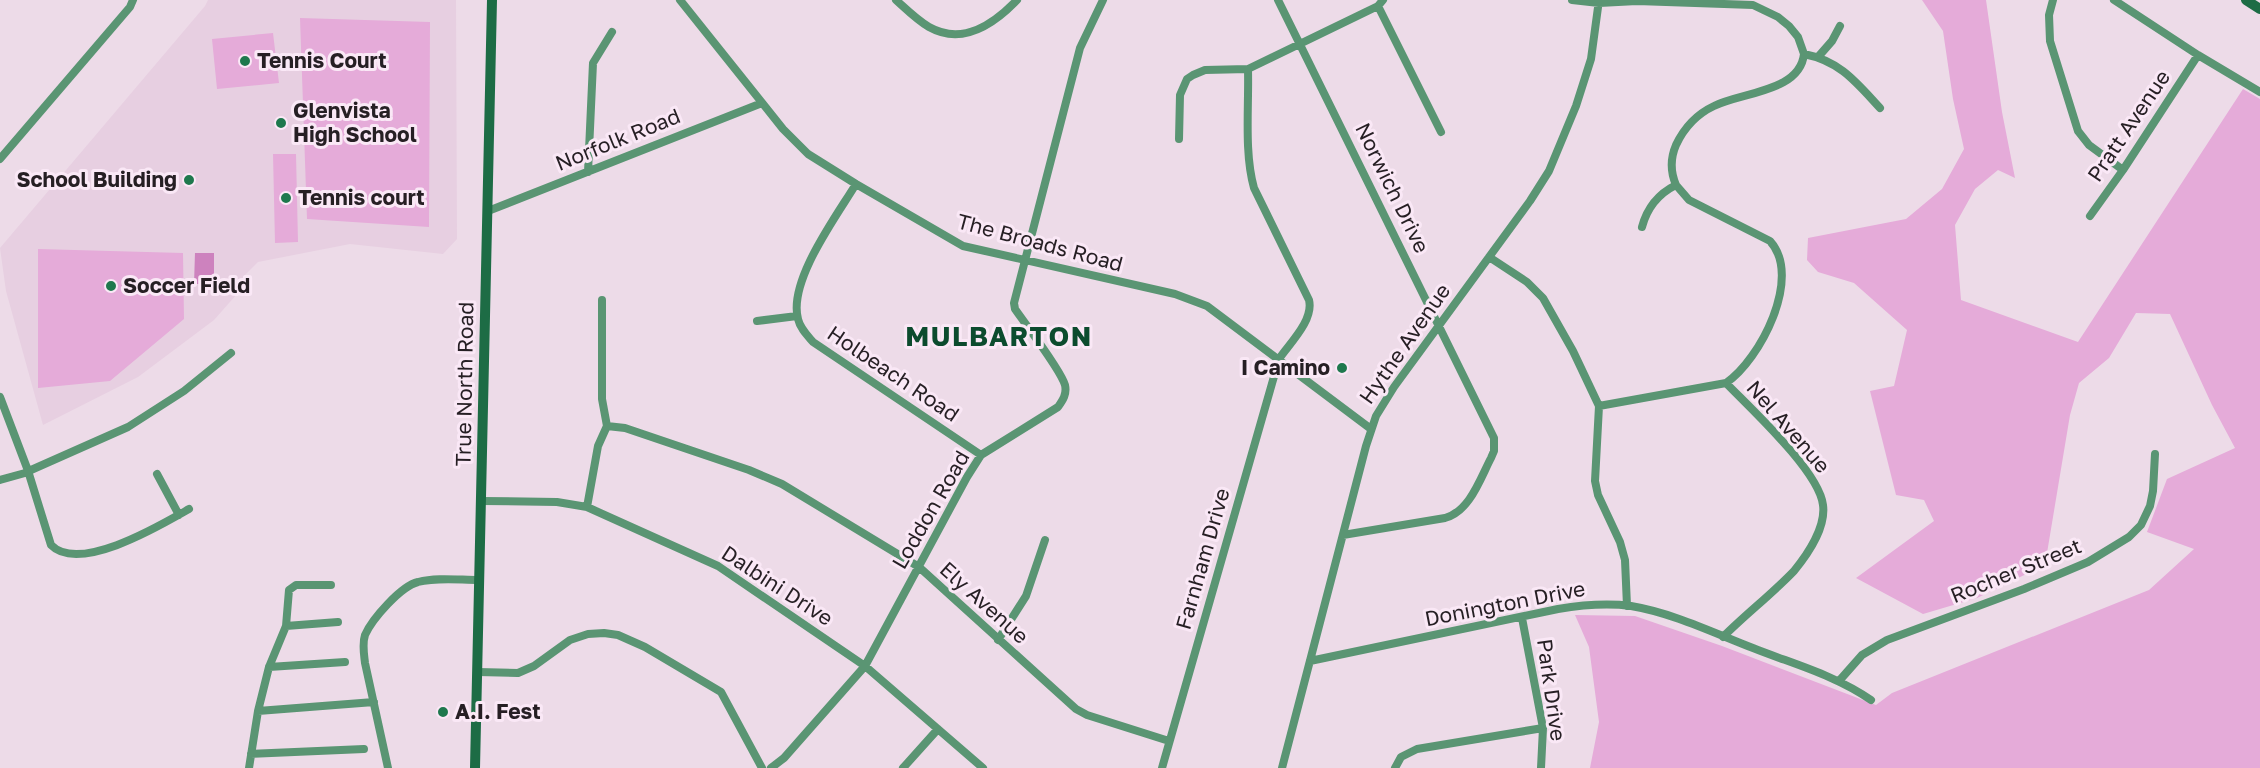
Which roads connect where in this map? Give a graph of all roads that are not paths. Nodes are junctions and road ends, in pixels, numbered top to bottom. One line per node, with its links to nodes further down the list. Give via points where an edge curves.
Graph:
1 (133, 0): 27 (street)
2 (492, 0): 32 (main road, True North Road)
3 (680, 0): 23 (street, The Broads Road)
4 (896, 0): 5 (street, via 928,27 956,34 990,25)
5 (1017, 0)
6 (1103, 0): 36 (street, Loddon Road, via 1080,48)
7 (1278, 0): 17 (street, Norwich Drive)
8 (1572, 0): 12 (street)
9 (2053, 0): 28 (street, via 2050,41 2079,131 2088,145)
10 (2114, 0): 19 (street)
11 (2246, 0): 14 (main road)
12 (1599, 2): 18 (street, via 1753,5 1789,26); 35 (street, Hythe Avenue, via 1591,59 1558,153 1541,185)
13 (1381, 3): 17 (street); 25 (street)
14 (2260, 9)
15 (1840, 26): 20 (street)
16 (612, 32): 29 (street, via 593,63)
17 (1300, 44): 21 (street); 40 (street, Norwich Drive)
18 (1804, 54): 20 (street); 31 (street, via 1801,69 1791,78 1719,103 1693,121 1672,155)
19 (2198, 55): 22 (street); 28 (street, Pratt Avenue)
20 (1818, 57): 24 (street, via 1839,68)
21 (1248, 69): 26 (street, via 1205,70 1187,79 1180,95); 42 (street, Farnham Drive, via 1251,178 1310,304 1307,319)
22 (2260, 92)
23 (762, 103): 29 (street, Norfolk Road); 30 (street, The Broads Road, via 808,154)
24 (1880, 108)
25 (1441, 132)
26 (1179, 139)
27 (0, 159)
28 (2123, 170): 33 (street, Pratt Avenue)
29 (588, 172): 32 (street, Norfolk Road)
30 (855, 184): 36 (street, The Broads Road, via 963,246); 38 (street, via 807,266 798,295)
31 (1676, 185): 34 (street, via 1658,196); 43 (street, via 1689,200 1770,241 1782,262 1780,298 1772,318 1755,352)
32 (488, 211): 54 (main road, True North Road)
33 (2090, 216)
34 (1642, 227)
35 (1489, 257): 40 (street, Hythe Avenue); 45 (street, via 1527,282 1543,298)
36 (1023, 260): 42 (street, The Broads Road, via 1192,299); 50 (street, Loddon Road, via 1015,309 1061,376 1066,392 1058,407)
37 (602, 300): 47 (street, via 602,399)
38 (797, 316): 39 (street); 50 (street, Holbeach Road, via 813,342)
39 (757, 321)
40 (1439, 324): 48 (street, Hythe Avenue, via 1394,387); 58 (street, Norwich Drive, via 1492,430 1491,458 1467,503 1456,514)
41 (231, 353): 51 (street, via 184,391 128,427)
42 (1279, 359): 48 (street, The Broads Road); 80 (street, Farnham Drive)
43 (1726, 383): 45 (street); 67 (street, Nel Avenue, via 1799,461 1824,505 1818,534 1803,559)
44 (0, 397): 46 (street)
45 (1599, 406): 63 (street, via 1595,481 1625,560)
46 (2, 408): 51 (street)
47 (607, 426): 55 (street, via 598,446); 60 (street, Ely Avenue, via 626,428 782,484)
48 (1371, 429): 58 (street, Hythe Avenue)
49 (2155, 454): 74 (street, Rocher Street, via 2150,506 2141,525 2129,537 2088,562 2024,589 1887,639 1862,655)
50 (981, 455): 60 (street, Loddon Road)
51 (28, 471): 53 (street); 57 (street, via 51,545 56,550 97,552)
52 (156, 474): 57 (street)
53 (0, 480)
54 (482, 501): 55 (street, Dalbini Drive, via 557,502); 61 (main road, True North Road)
55 (587, 507): 71 (street, Dalbini Drive, via 718,566)
56 (189, 509): 57 (street)
57 (179, 515)
58 (1343, 535): 69 (street, Hythe Avenue)
59 (1045, 540): 68 (street, via 1026,596)
60 (919, 567): 68 (street, Ely Avenue); 71 (street, Loddon Road)
61 (479, 580): 73 (main road, True North Road); 76 (street, via 427,580 414,583 396,596 365,636 363,648)
62 (331, 585): 66 (street, via 292,586 287,594)
63 (1627, 606): 64 (street, Donington Drive, via 1579,606); 67 (street, Donington Drive, via 1657,612)
64 (1522, 618): 69 (street, Donington Drive); 78 (street, Park Drive)
65 (338, 622): 66 (street)
66 (286, 626): 72 (street)
67 (1723, 637): 74 (street, Donington Drive)
68 (998, 640): 80 (street, Ely Avenue, via 1076,710)
69 (1310, 661): 91 (street, Hythe Avenue)
70 (345, 662): 72 (street)
71 (865, 666): 79 (street, Dalbini Drive); 87 (street, Loddon Road)
72 (269, 667): 77 (street)
73 (478, 672): 85 (main road, True North Road); 86 (street, via 518,673 570,640 588,634 618,635 721,692)
74 (1839, 681): 75 (street, Donington Drive)
75 (1871, 700)
76 (374, 702): 77 (street); 84 (street)
77 (258, 711): 82 (street)
78 (1543, 728): 92 (street, via 1417,749 1398,759); 93 (street, Park Drive)
79 (939, 729): 88 (street); 89 (street, Dalbini Drive)
80 (1169, 741): 90 (street, Farnham Drive)
81 (364, 749): 82 (street)
82 (251, 754): 83 (street)
83 (249, 768)
84 (388, 768)
85 (475, 768)
86 (762, 768)
87 (771, 768)
88 (903, 768)
89 (983, 768)
90 (1162, 768)
91 (1282, 768)
92 (1395, 768)
93 (1541, 768)

